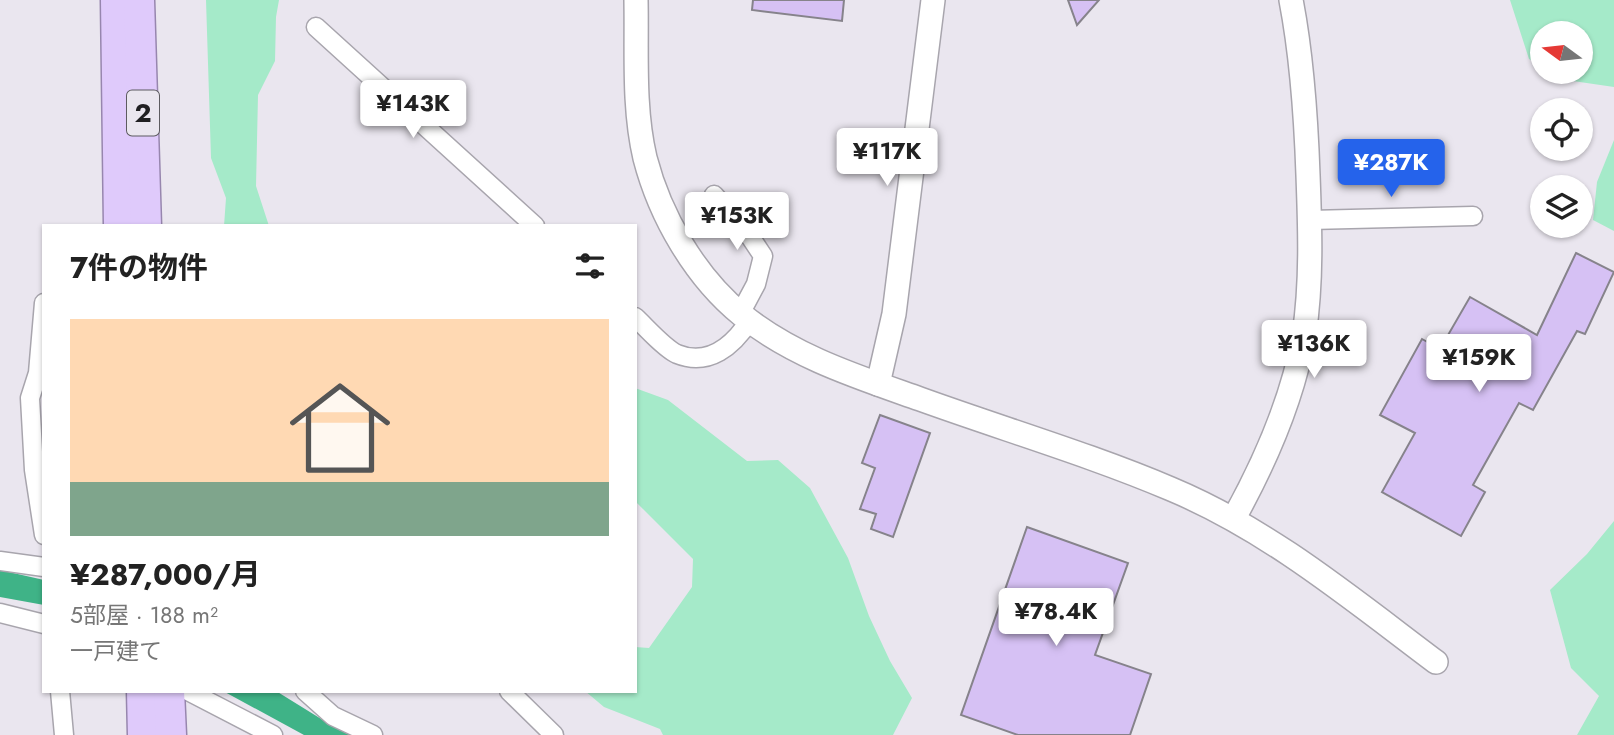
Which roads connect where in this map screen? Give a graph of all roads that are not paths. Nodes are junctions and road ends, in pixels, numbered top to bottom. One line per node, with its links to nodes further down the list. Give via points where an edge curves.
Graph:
1 (116, 0): 10 (highway, 2)
2 (139, 0): 11 (highway, 2)
3 (636, 0): 13 (street, via 637,106 646,159 668,219 702,274)
4 (933, 0): 16 (street, via 894,314)
5 (1291, 0): 9 (street, via 1306,118)
6 (316, 27): 12 (street)
7 (714, 195): 13 (street, via 763,256)
8 (1474, 216): 9 (street)
9 (1310, 220): 17 (street, via 1303,336 1284,410)
10 (119, 224)
11 (146, 224)
12 (533, 224)
13 (745, 317): 14 (street, via 741,334 720,353 701,360 675,353); 16 (street, via 796,351)
14 (637, 319)
15 (42, 326): 18 (street, via 38,373 30,398)
16 (878, 384): 17 (street, via 1171,489)
17 (1234, 518): 23 (street)
18 (42, 522)
19 (0, 561): 20 (street)
20 (42, 567)
21 (0, 613): 22 (street)
22 (42, 624)
23 (1436, 662)
24 (60, 693): 30 (street)
25 (166, 693): 31 (highway)
26 (167, 693): 32 (highway)
27 (169, 693): 33 (street)
28 (307, 693): 34 (street, via 333,716)
29 (511, 693): 35 (street)
30 (64, 735)
31 (143, 735)
32 (171, 735)
33 (273, 735)
34 (373, 735)
35 (554, 735)

